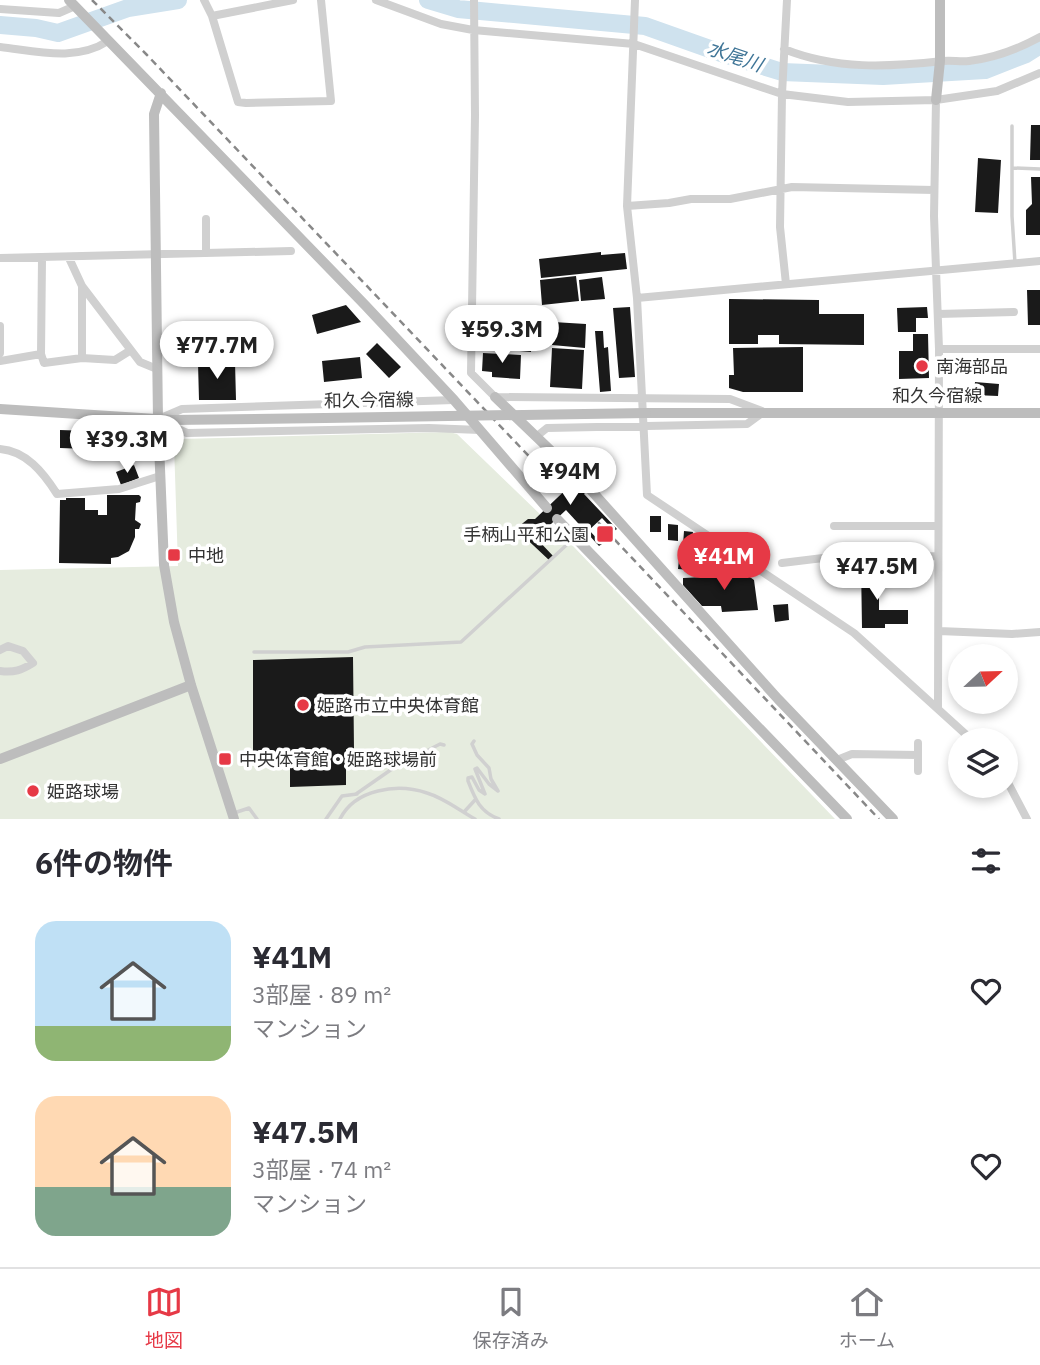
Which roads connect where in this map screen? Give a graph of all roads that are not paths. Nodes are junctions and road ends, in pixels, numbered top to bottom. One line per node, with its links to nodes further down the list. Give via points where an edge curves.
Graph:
1 (204, 0): 11 (street)
2 (293, 0): 11 (street)
3 (321, 0): 11 (street, via 331,101 238,102)
4 (376, 0): 12 (street, via 441,24)
5 (474, 0): 12 (street)
6 (787, 0): 17 (street)
7 (940, 0): 18 (street)
8 (72, 3): 10 (street, via 59,13); 14 (street)
9 (635, 3): 15 (street)
10 (0, 9)
11 (212, 16)
12 (473, 30): 15 (street); 53 (street, via 471,373)
13 (1040, 37): 18 (street, via 990,57)
14 (108, 41): 16 (street, via 70,55); 20 (street)
15 (634, 44): 21 (street); 28 (street)
16 (0, 47)
17 (784, 49): 18 (street, via 851,66 901,67); 21 (street)
18 (940, 61): 22 (street)
19 (1040, 74): 22 (street, via 997,91)
20 (161, 93): 32 (street, via 154,114); 55 (street)
21 (782, 94): 22 (street, via 848,102); 26 (street)
22 (936, 100): 27 (street)
23 (1012, 126): 24 (lane)
24 (1013, 168): 25 (lane); 37 (lane)
25 (1040, 169)
26 (781, 188): 27 (street); 28 (street, via 730,199); 39 (street)
27 (934, 190): 38 (street)
28 (627, 206): 41 (street)
29 (206, 219): 31 (street)
30 (291, 251): 31 (street)
31 (206, 253): 32 (street)
32 (156, 255): 34 (street); 52 (street)
33 (0, 258): 35 (street)
34 (69, 258): 35 (street); 40 (street)
35 (42, 259): 49 (street)
36 (1040, 261): 37 (street)
37 (1015, 263): 38 (street)
38 (936, 271): 39 (street); 43 (street)
39 (786, 284): 41 (street)
40 (82, 286): 47 (street); 50 (street)
41 (637, 298): 54 (street)
42 (1014, 312): 43 (street)
43 (938, 314): 45 (street)
44 (0, 326): 48 (street)
45 (939, 349): 46 (street); 58 (street)
46 (1040, 349)
47 (131, 350): 50 (street, via 115,360); 52 (street, via 140,362)
48 (0, 353)
49 (41, 354): 50 (street, via 44,363); 51 (street)
50 (82, 358)
51 (0, 361)
52 (158, 369): 60 (street)
53 (495, 397): 54 (street); 63 (street)
54 (642, 398): 57 (street, via 730,399); 61 (street)
55 (454, 400): 60 (street, via 182,409); 62 (street)
56 (0, 409): 60 (street, 和久今宿線)
57 (765, 412): 58 (street, 和久今宿線); 60 (street, 和久今宿線, bridge); 61 (street, via 747,424)
58 (937, 413): 59 (street, 和久今宿線); 71 (street)
59 (1040, 413)
60 (158, 420): 62 (street, via 187,433); 66 (street)
61 (643, 426): 63 (street, via 547,428); 81 (street, via 647,495 854,633)
62 (480, 430): 68 (street)
63 (537, 436): 65 (street)
64 (0, 449): 66 (street, via 24,456 57,494 119,489)
65 (571, 470)
66 (160, 475): 80 (street, via 167,588)
67 (589, 488): 88 (street)
68 (547, 508)
69 (557, 519): 72 (street)
70 (834, 526): 71 (street)
71 (938, 526): 73 (street)
72 (572, 539): 78 (lane, via 461,642 348,652); 100 (street)
73 (937, 556): 74 (street, via 864,553); 75 (street)
74 (782, 563)
75 (939, 631): 76 (street); 81 (street)
76 (1040, 632)
77 (0, 650): 79 (street, via 8,646 23,651 33,663)
78 (254, 653)
79 (0, 671)
80 (191, 685): 87 (street); 94 (street)
81 (938, 707): 82 (street)
82 (960, 728)
83 (474, 741): 92 (lane, via 498,791 477,768 485,794 468,778)
84 (918, 743): 86 (street)
85 (444, 745): 90 (lane, via 392,769)
86 (918, 755): 88 (street, via 852,754); 89 (street)
87 (0, 760)
88 (836, 760): 101 (street)
89 (918, 771)
90 (358, 795): 93 (lane, via 408,789 441,798); 96 (lane, via 342,796); 97 (lane)
91 (1016, 798): 102 (street)
92 (475, 800): 93 (lane); 99 (lane, via 488,815)
93 (464, 812): 98 (lane)
94 (233, 816): 95 (lane, via 248,808)
95 (257, 819)
96 (326, 819)
97 (340, 819)
98 (475, 819)
99 (499, 819)
100 (847, 819)
101 (893, 819)
102 (1027, 819)

